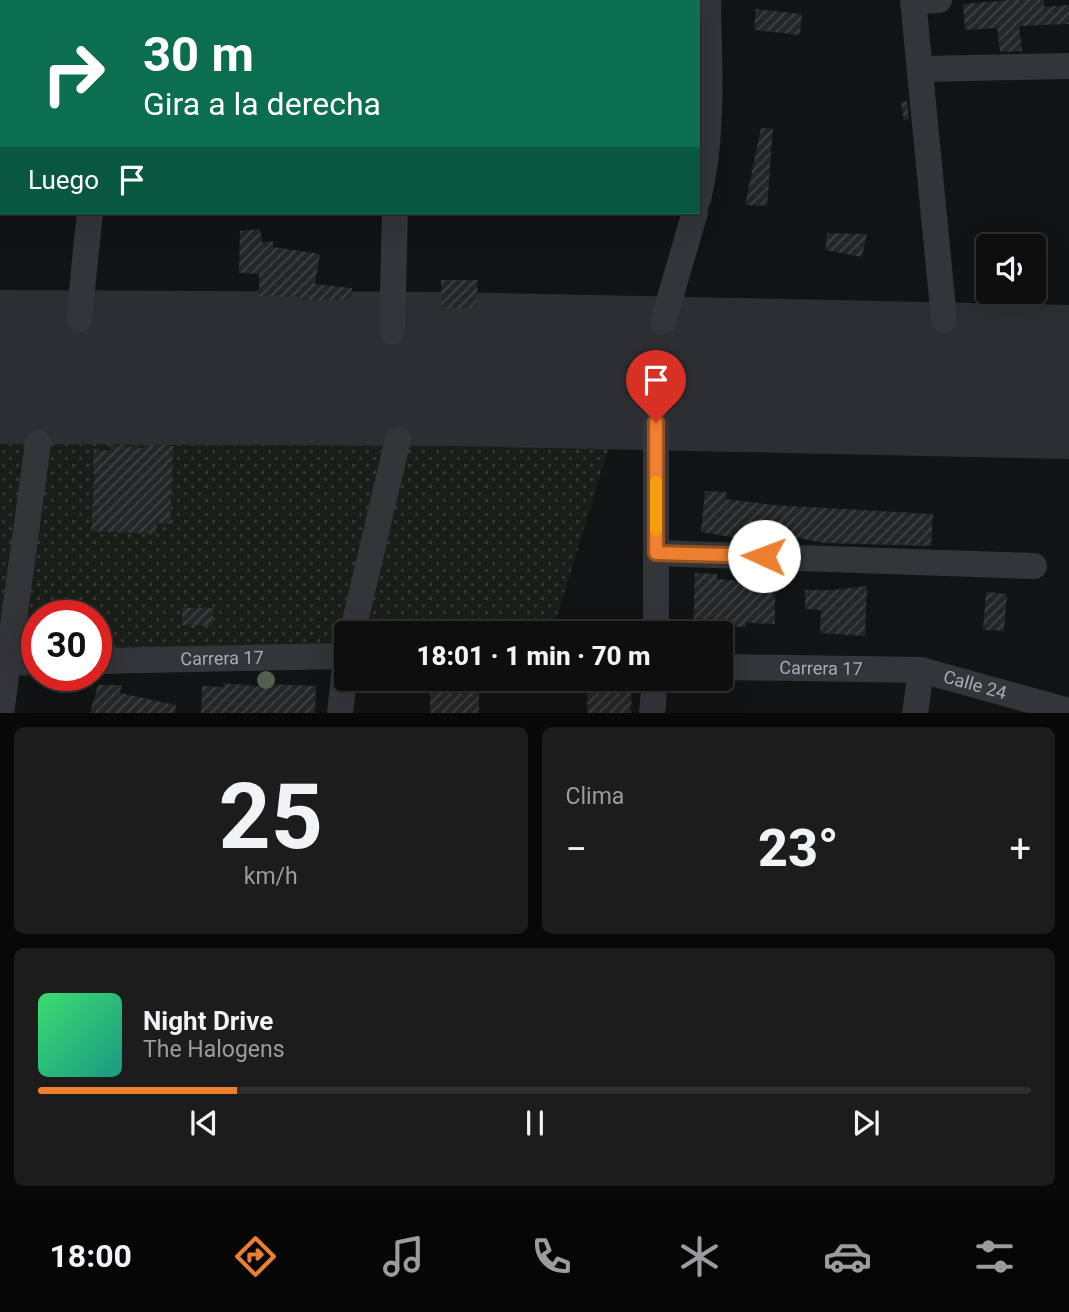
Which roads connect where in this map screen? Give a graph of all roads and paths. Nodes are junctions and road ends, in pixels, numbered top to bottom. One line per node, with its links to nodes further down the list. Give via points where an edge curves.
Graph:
1 (708, 0): 6 (street)
2 (913, 0): 3 (street); 5 (street)
3 (939, 0)
4 (1069, 66): 5 (street)
5 (921, 69): 12 (street)
6 (704, 109): 7 (street)
7 (700, 191)
8 (90, 214): 11 (street)
9 (395, 214): 14 (street)
10 (694, 214): 13 (street)
11 (79, 319)
12 (944, 319)
13 (663, 322)
14 (392, 331)
15 (656, 422): 19 (street)
16 (398, 439): 21 (street)
17 (38, 443): 18 (street)
18 (12, 543): 25 (street)
19 (656, 553): 20 (street); 22 (street)
20 (1034, 566)
21 (355, 621)
22 (656, 621)
23 (334, 657): 24 (street, Carrera 17)
24 (112, 661)
25 (4, 663): 31 (street)
26 (733, 667): 27 (street, Carrera 17)
27 (921, 670): 30 (street, Calle 24); 34 (street)
28 (342, 691): 32 (street)
29 (654, 691): 33 (street)
30 (1069, 711)
31 (1, 713)
32 (340, 713)
33 (652, 713)
34 (915, 713)

